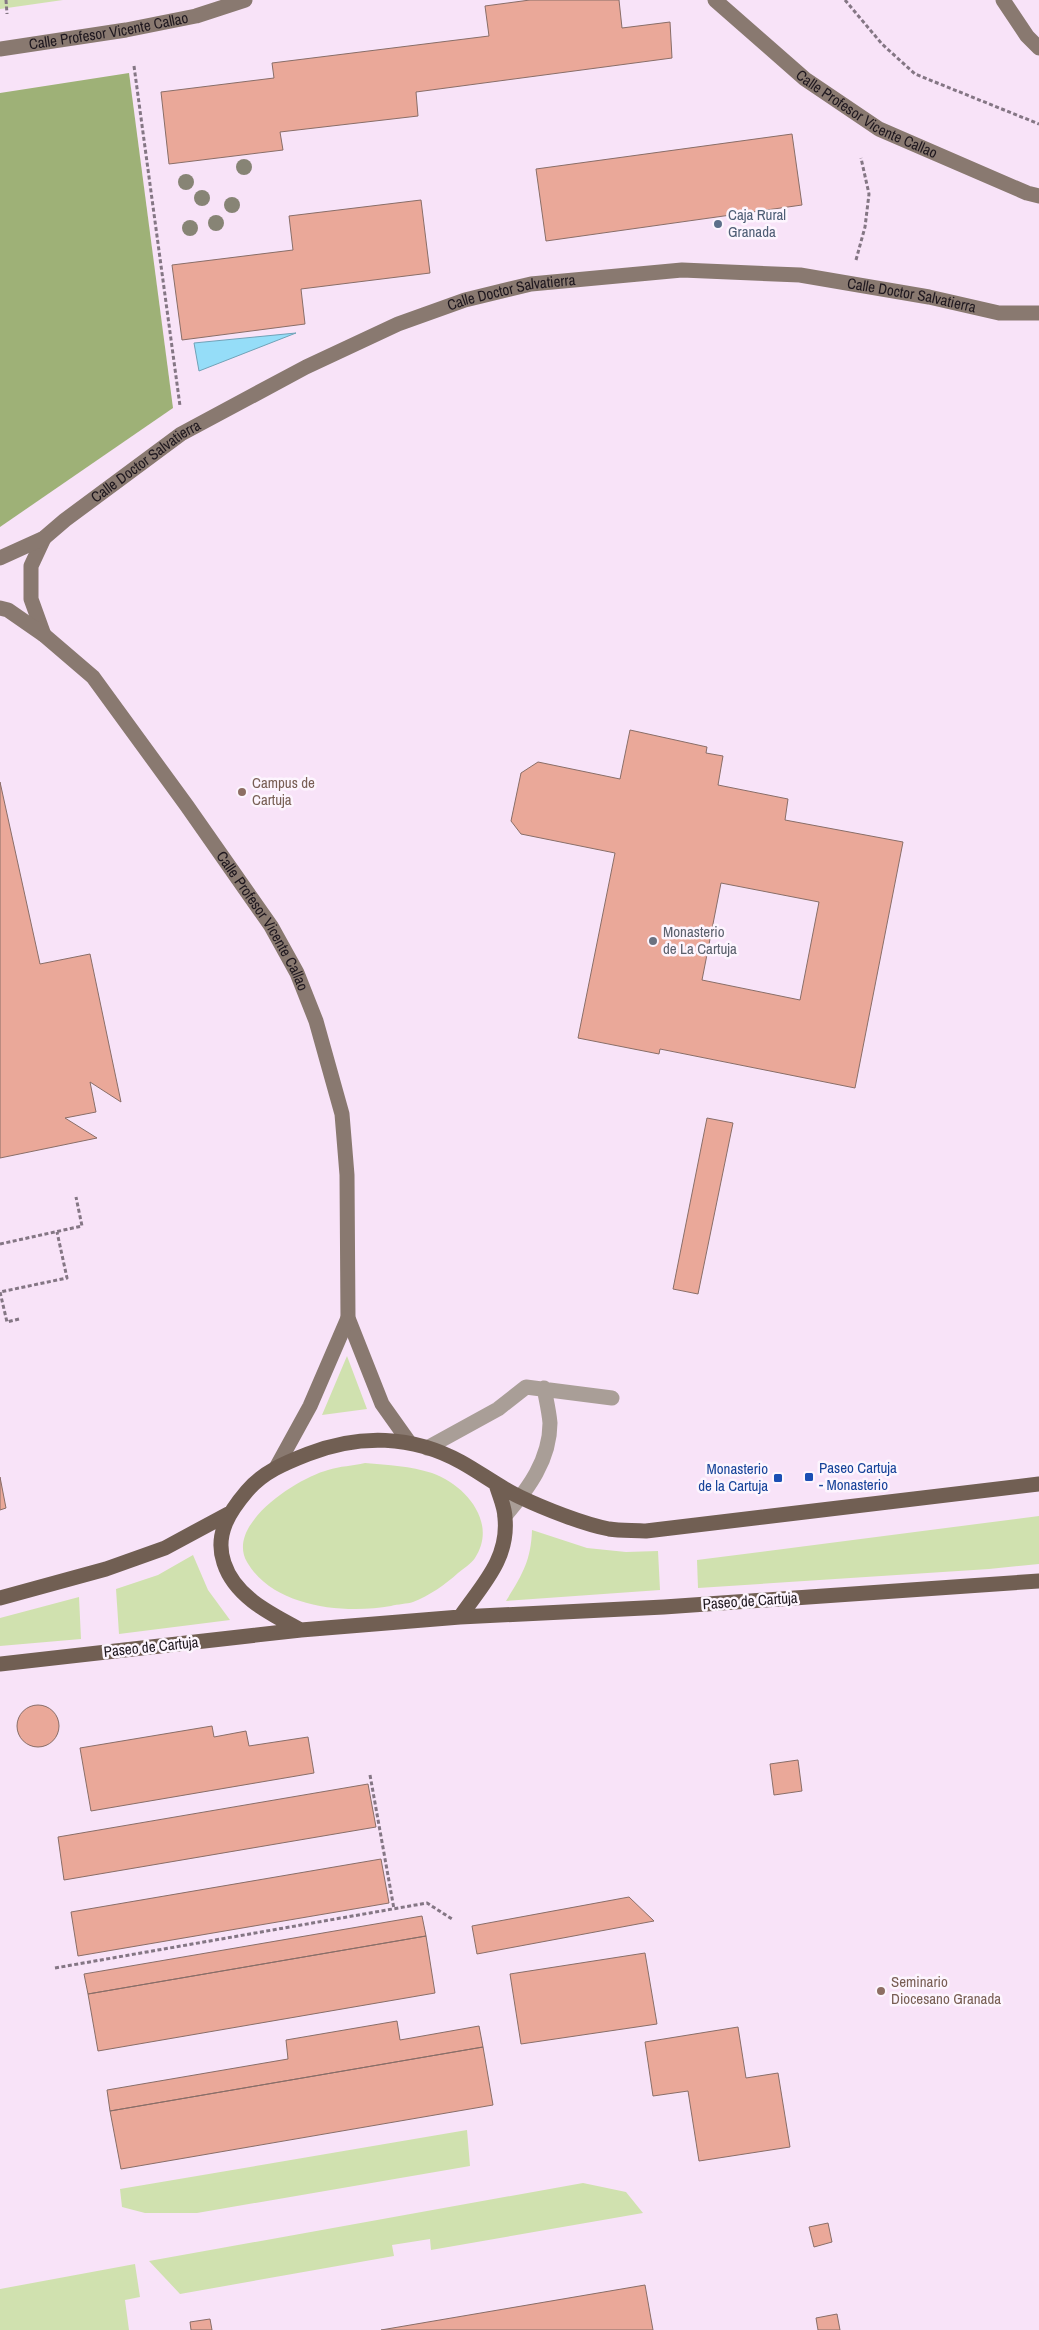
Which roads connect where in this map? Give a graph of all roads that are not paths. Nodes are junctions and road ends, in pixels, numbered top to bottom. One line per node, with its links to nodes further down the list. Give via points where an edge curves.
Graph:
1 (245, 0): 5 (street, Calle Profesor Vicente Callao, via 196,16)
2 (714, 0): 6 (street, Calle Profesor Vicente Callao, via 805,79 879,129)
3 (1003, 0): 4 (street)
4 (1039, 48)
5 (0, 49)
6 (1033, 195): 7 (street)
7 (1039, 205)
8 (1039, 313): 9 (street, Calle Doctor Salvatierra, via 999,313 929,297 800,275 682,270 531,284 465,300 398,324 306,367 181,434)
9 (44, 538): 10 (street, Calle Doctor Salvatierra); 12 (street, Calle Doctor Salvatierra, via 30,566 31,599)
10 (0, 558)
11 (0, 608): 12 (street, Calle Profesor Vicente Callao)
12 (44, 635): 13 (street, Calle Profesor Vicente Callao, via 99,685 188,806 265,918 297,973 316,1021 342,1114 347,1174)
13 (348, 1318): 16 (street, Calle Profesor Vicente Callao, via 382,1404); 18 (street, Calle Profesor Vicente Callao, via 310,1406)
14 (544, 1388): 15 (lane); 17 (lane, via 526,1387 498,1409); 21 (lane, via 550,1423 545,1453 538,1473)
15 (612, 1398)
16 (409, 1442): 17 (main road); 18 (main road, via 385,1439 354,1441 320,1449)
17 (427, 1448): 19 (main road, via 460,1462)
18 (277, 1466): 22 (main road, via 250,1488)
19 (496, 1484): 21 (main road); 23 (main road)
20 (1039, 1484): 21 (main road, via 646,1531 608,1528)
21 (521, 1497): 23 (lane)
22 (228, 1514): 25 (main road, via 165,1548 106,1569); 27 (main road, via 221,1537 222,1559 228,1576 256,1604)
23 (505, 1516): 26 (main road, via 505,1544 496,1567)
24 (1039, 1581): 26 (main road, Paseo de Cartuja, via 664,1607)
25 (0, 1598)
26 (460, 1616): 27 (main road, Paseo de Cartuja)
27 (301, 1630): 28 (main road, Paseo de Cartuja)
28 (0, 1664)

